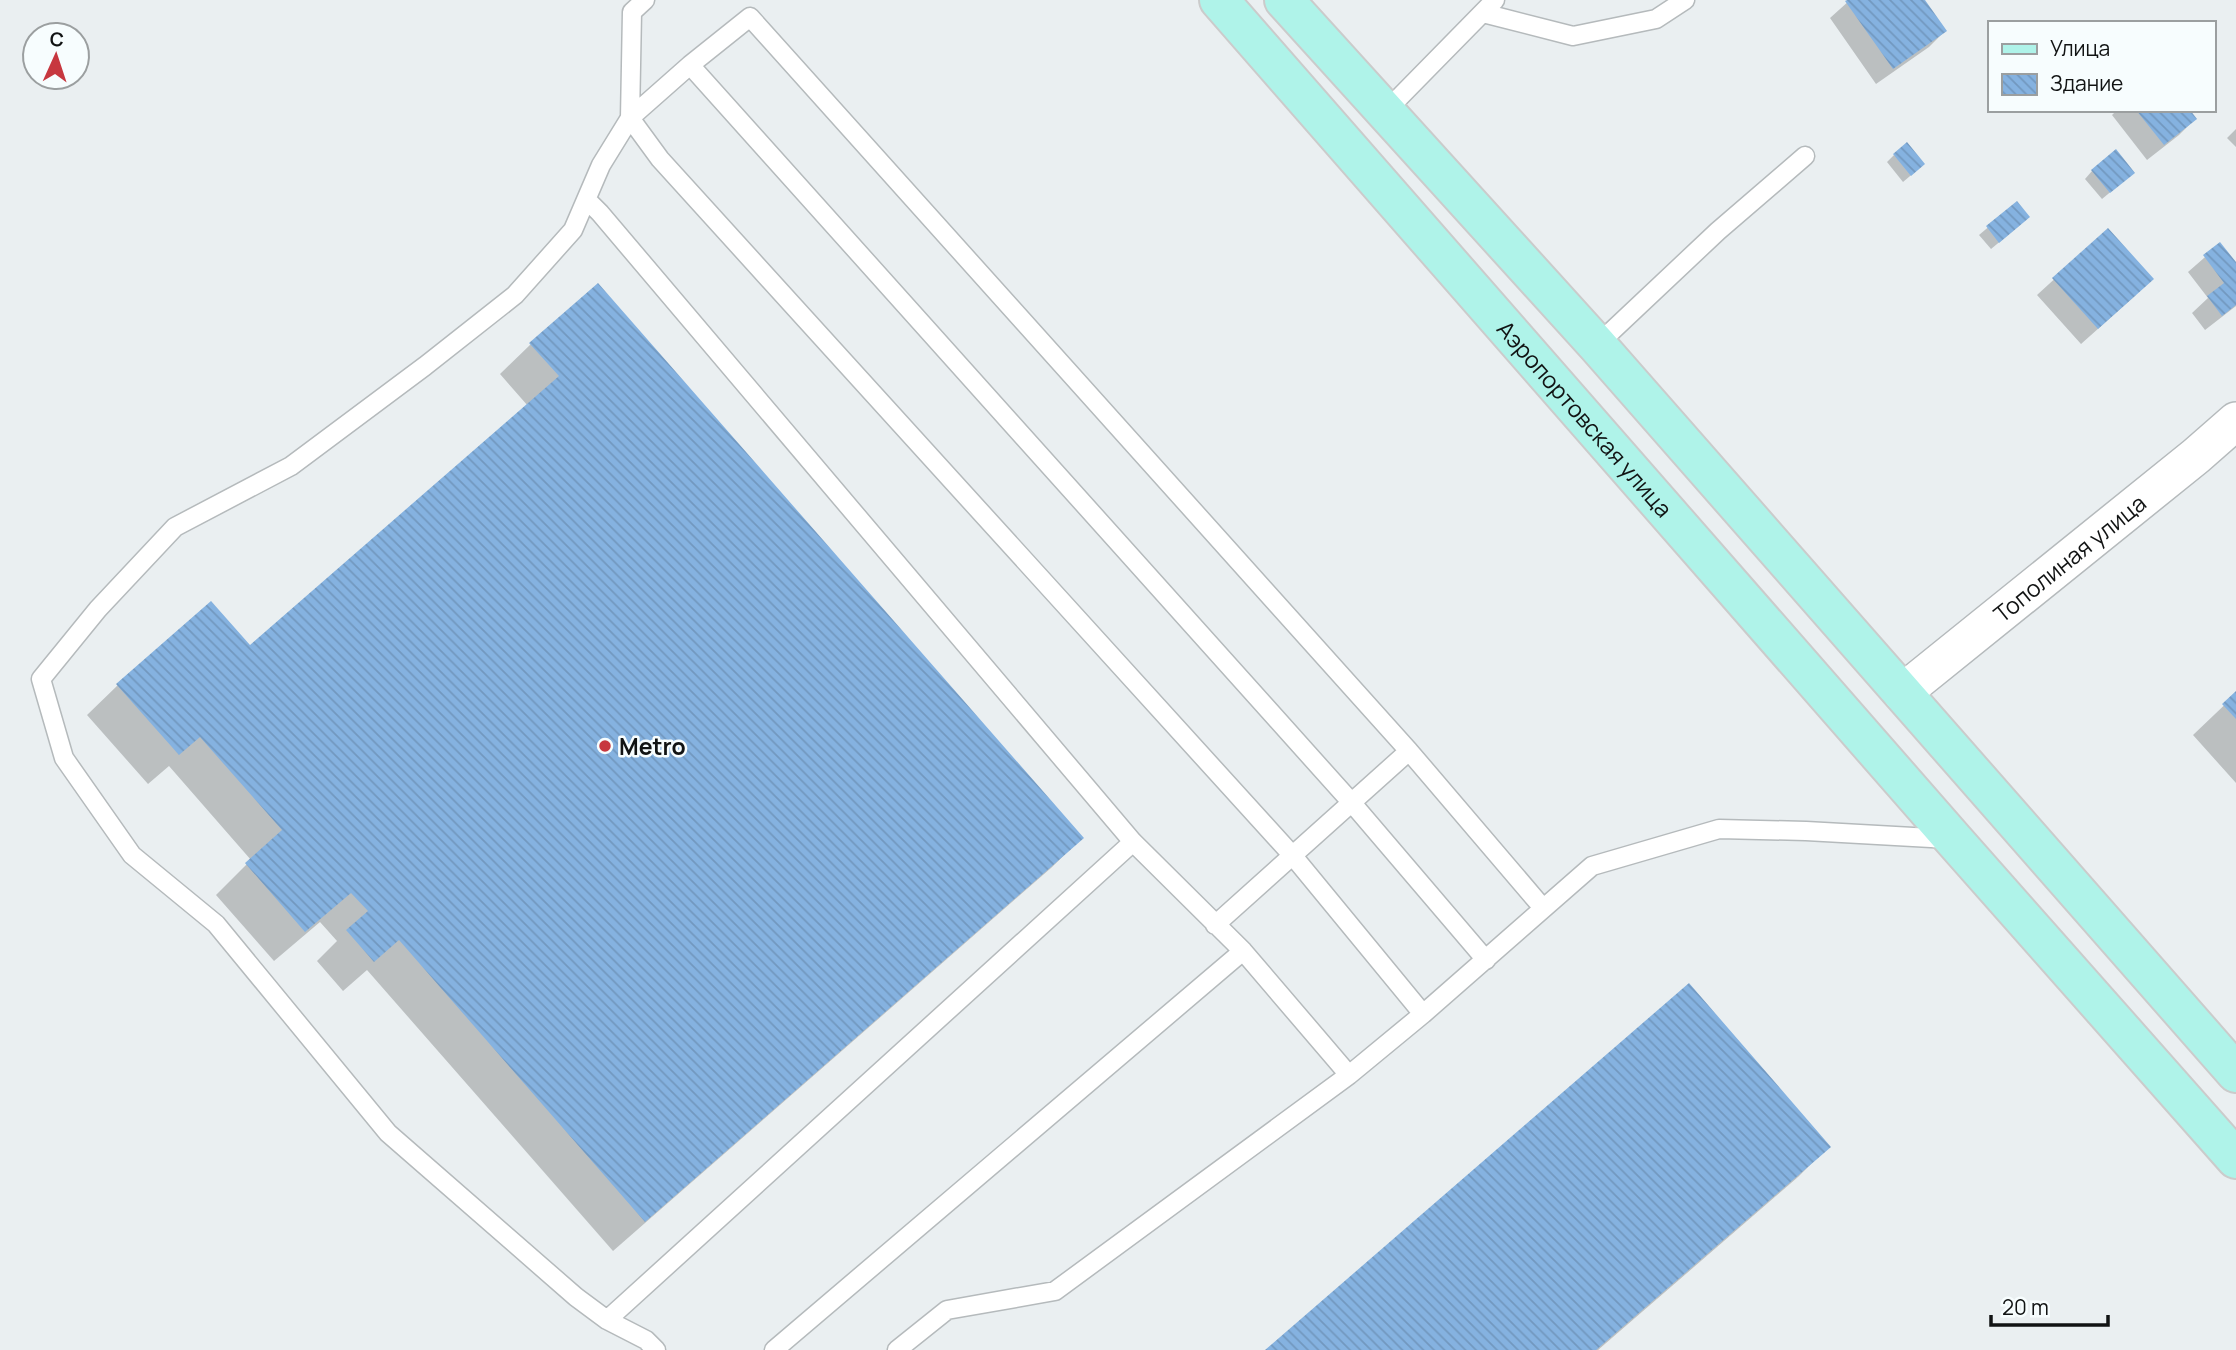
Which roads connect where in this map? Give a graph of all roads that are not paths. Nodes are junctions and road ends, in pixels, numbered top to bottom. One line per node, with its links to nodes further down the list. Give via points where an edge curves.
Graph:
1 (646, 0): 8 (lane, via 632,12)
2 (1219, 0): 16 (main road, Аэропортовская улица)
3 (1284, 0): 7 (main road)
4 (1685, 0): 5 (lane, via 1656,19 1573,36)
5 (1489, 6): 7 (lane)
6 (690, 65): 8 (lane); 14 (lane, via 750,17); 15 (lane)
7 (1385, 113): 11 (main road)
8 (631, 118): 10 (lane, via 601,166); 18 (lane, via 660,159)
9 (1805, 156): 11 (lane)
10 (587, 200): 17 (lane); 27 (lane, via 573,230 515,295 291,466 175,527 98,609 41,679 64,758 132,855 216,924 388,1133)
11 (1597, 345): 13 (main road)
12 (2236, 421): 13 (street, Тополиная улица)
13 (1902, 693): 24 (main road)
14 (1409, 751): 15 (lane); 19 (lane)
15 (1352, 803): 18 (lane); 22 (lane)
16 (1953, 839): 22 (lane, via 1719,829 1592,866); 26 (main road, Аэропортовская улица)
17 (1133, 842): 20 (lane); 27 (lane)
18 (1293, 856): 20 (lane); 23 (lane)
19 (1537, 901)
20 (1215, 925): 21 (lane)
21 (1243, 951): 25 (lane); 29 (lane)
22 (1486, 960): 23 (lane)
23 (1423, 1014): 25 (lane)
24 (2236, 1073)
25 (1349, 1075): 30 (lane, via 1055,1291 947,1310)
26 (2236, 1159)
27 (607, 1320): 28 (lane)
28 (656, 1350)
29 (774, 1350)
30 (897, 1350)

